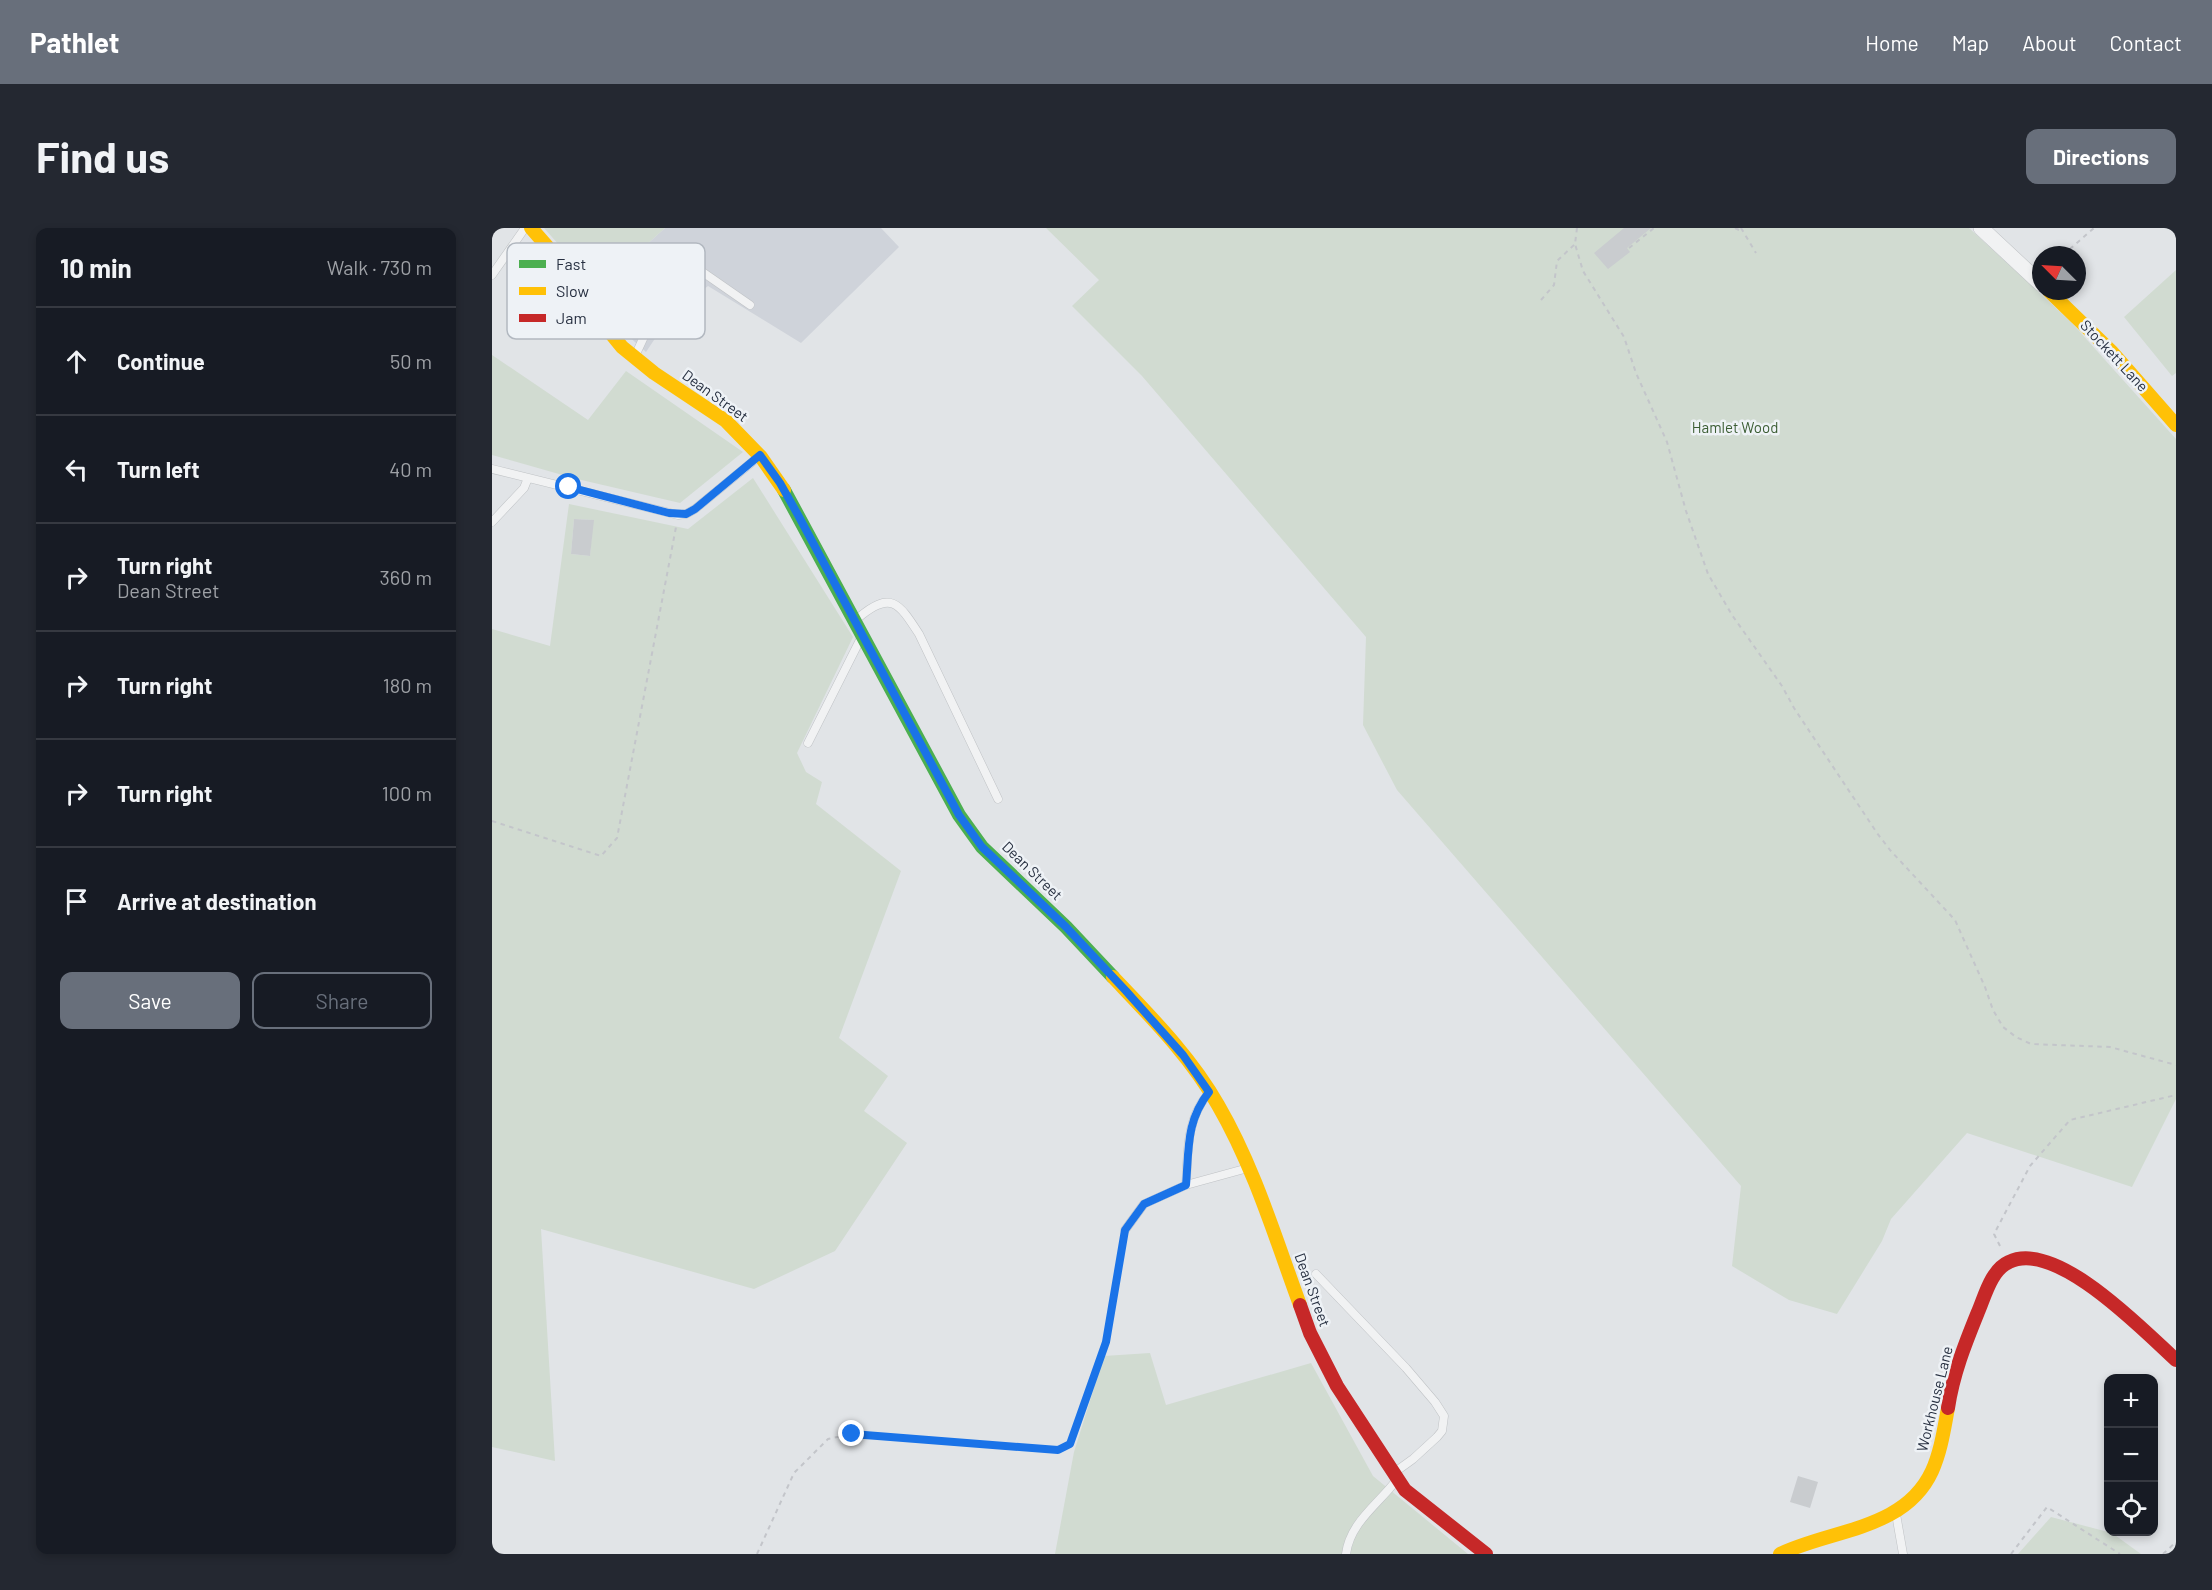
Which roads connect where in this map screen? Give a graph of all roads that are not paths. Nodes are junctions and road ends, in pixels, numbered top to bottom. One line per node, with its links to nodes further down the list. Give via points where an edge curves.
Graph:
1 (525, 228): 4 (lane)
2 (531, 228): 5 (street, Dean Street)
3 (1981, 228): 9 (street)
4 (514, 243)
5 (544, 243)
6 (507, 254): 8 (lane)
7 (705, 274): 11 (lane)
8 (492, 275)
9 (2032, 276)
10 (2058, 300): 15 (street, Stockett Lane, via 2112,352)
11 (750, 305)
12 (615, 339): 14 (street, Dean Street)
13 (643, 339): 14 (lane)
14 (634, 358): 16 (street, Dean Street, via 714,412)
15 (2176, 424)
16 (760, 455): 18 (lane, via 695,509 678,515); 20 (street, Dean Street, via 780,483)
17 (492, 469): 18 (lane)
18 (528, 478): 19 (lane, via 518,496)
19 (492, 522)
20 (854, 621): 21 (street, Dean Street); 23 (lane, via 880,603 896,604 904,611 919,634)
21 (862, 636): 22 (lane); 24 (street, Dean Street, via 959,815 982,847 1126,991 1183,1055)
22 (808, 743)
23 (998, 799)
24 (1209, 1092): 25 (street, Dean Street); 26 (lane, via 1190,1128)
25 (1249, 1168): 26 (lane); 30 (street, Dean Street, via 1310,1333 1337,1386)
26 (1186, 1185): 27 (lane, via 1144,1204)
27 (1125, 1230)
28 (1316, 1274): 30 (lane, via 1406,1368 1444,1416 1442,1431)
29 (2176, 1360): 31 (street, Workhouse Lane, via 2118,1306 2054,1264 2019,1257 2008,1262 1986,1291 1972,1325 1951,1387 1940,1450 1932,1471 1920,1492)
30 (1396, 1476): 32 (lane, via 1378,1503 1356,1524); 33 (street, Dean Street, via 1405,1490)
31 (1896, 1512): 34 (street, Workhouse Lane); 35 (lane)
32 (1346, 1554)
33 (1486, 1554)
34 (1780, 1554)
35 (1903, 1554)

